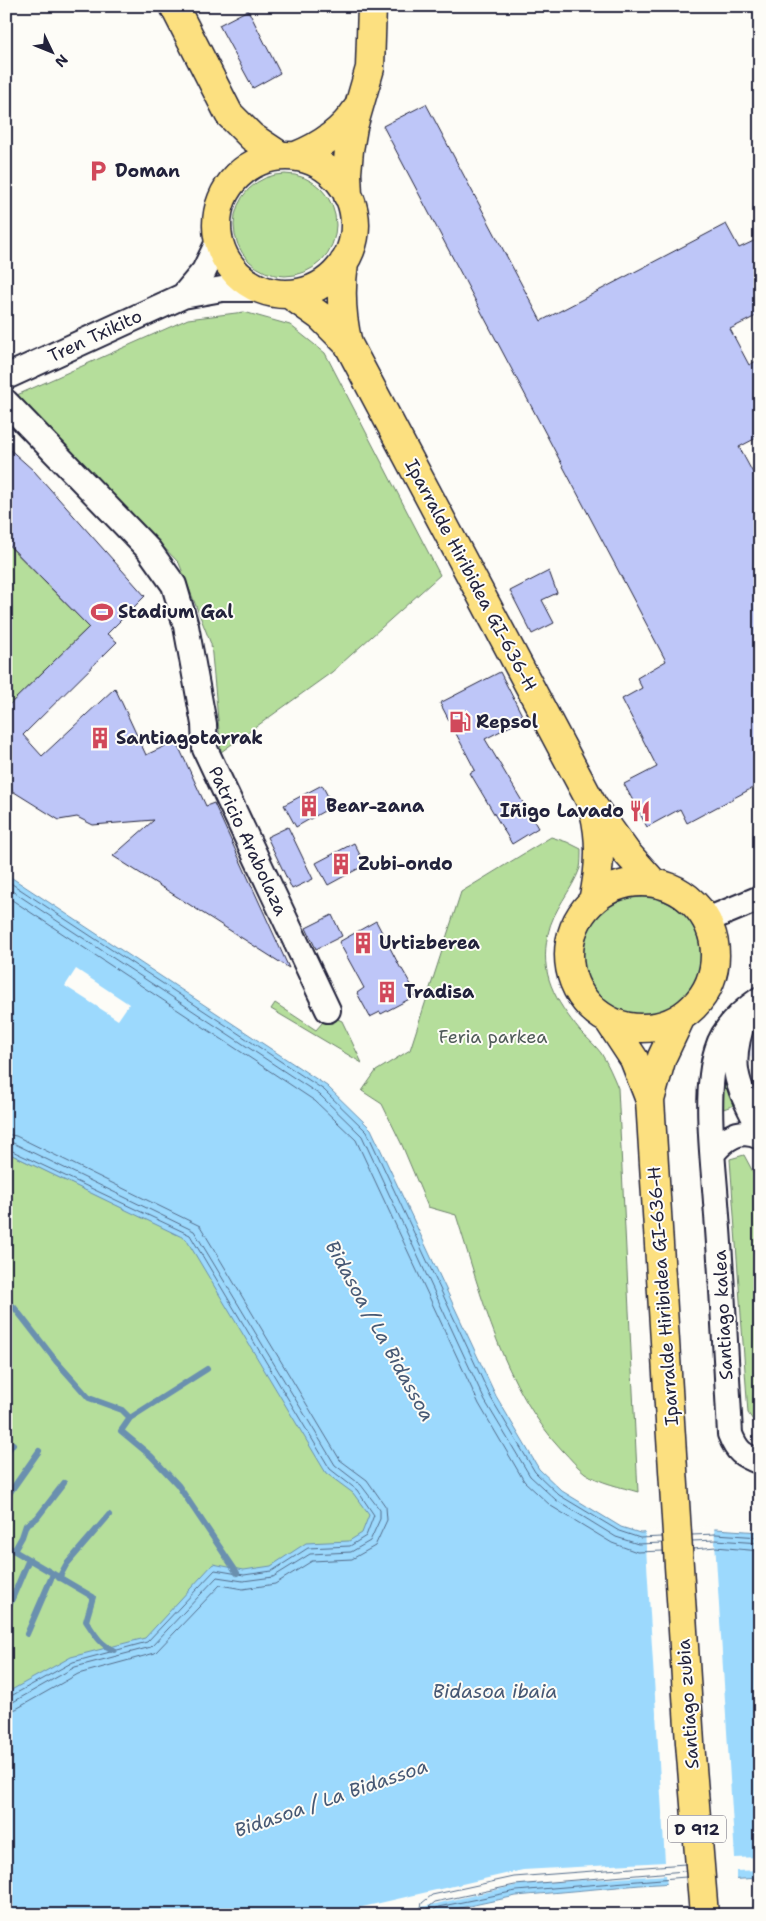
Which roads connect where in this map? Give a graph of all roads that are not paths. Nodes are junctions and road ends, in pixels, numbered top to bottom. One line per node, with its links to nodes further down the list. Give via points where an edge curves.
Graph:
1 (174, 6): 4 (main road)
2 (372, 6): 3 (main road, via 370,68)
3 (361, 104): 5 (main road, via 353,116 317,147); 7 (main road, via 349,150)
4 (229, 114): 5 (main road, via 252,137); 6 (main road, via 236,145)
5 (288, 156): 6 (main road, via 256,162); 7 (main road, via 313,161 327,169 340,181)
6 (236, 176): 8 (main road, via 218,207)
7 (348, 196): 9 (main road, via 354,212 354,230)
8 (218, 242): 10 (main road, via 235,272); 12 (street, Tren Txikito, via 204,272)
9 (344, 262): 11 (main road, via 320,285); 13 (main road, Iparralde Hiribidea GI-636-H, via 341,303)
10 (260, 289): 11 (main road); 12 (street, Tren Txikito, via 222,289)
11 (288, 294): 13 (main road, Iparralde Hiribidea GI-636-H, via 320,316)
12 (183, 296): 14 (street, Tren Txikito)
13 (348, 344): 16 (main road, Iparralde Hiribidea GI-636-H)
14 (6, 377)
15 (6, 402): 22 (street, Patricio Arabolaza, via 149,550 174,584 186,626 204,724 205,749)
16 (593, 806): 17 (main road, Iparralde Hiribidea GI-636-H, via 626,852); 19 (main road, Iparralde Hiribidea GI-636-H, via 600,854)
17 (653, 882): 19 (main road, Iparralde Hiribidea GI-636-H, via 621,885); 20 (main road, Iparralde Hiribidea GI-636-H, via 685,895)
18 (760, 898): 20 (street)
19 (593, 901): 24 (main road, Iparralde Hiribidea GI-636-H, via 573,930 569,966 582,998 594,1012)
20 (708, 920): 23 (main road, Iparralde Hiribidea GI-636-H, via 716,956 714,975 695,1007)
21 (754, 1003): 26 (street, via 738,1034 736,1076); 28 (street, Santiago kalea, via 727,1028 716,1052 710,1083)
22 (328, 1010)
23 (680, 1019): 24 (main road, Iparralde Hiribidea GI-636-H, via 645,1029 626,1028); 25 (main road, Iparralde Hiribidea GI-636-H, via 662,1058)
24 (609, 1021): 25 (main road, Iparralde Hiribidea GI-636-H, via 634,1059)
25 (650, 1100): 30 (main road, Iparralde Hiribidea GI-636-H)
26 (760, 1128)
27 (760, 1137): 28 (street, via 733,1135)
28 (713, 1154): 29 (street, Santiago kalea, via 730,1434 735,1447 744,1456)
29 (760, 1462)
30 (675, 1492): 31 (main road, Santiago zubia / D 912)
31 (704, 1915)

